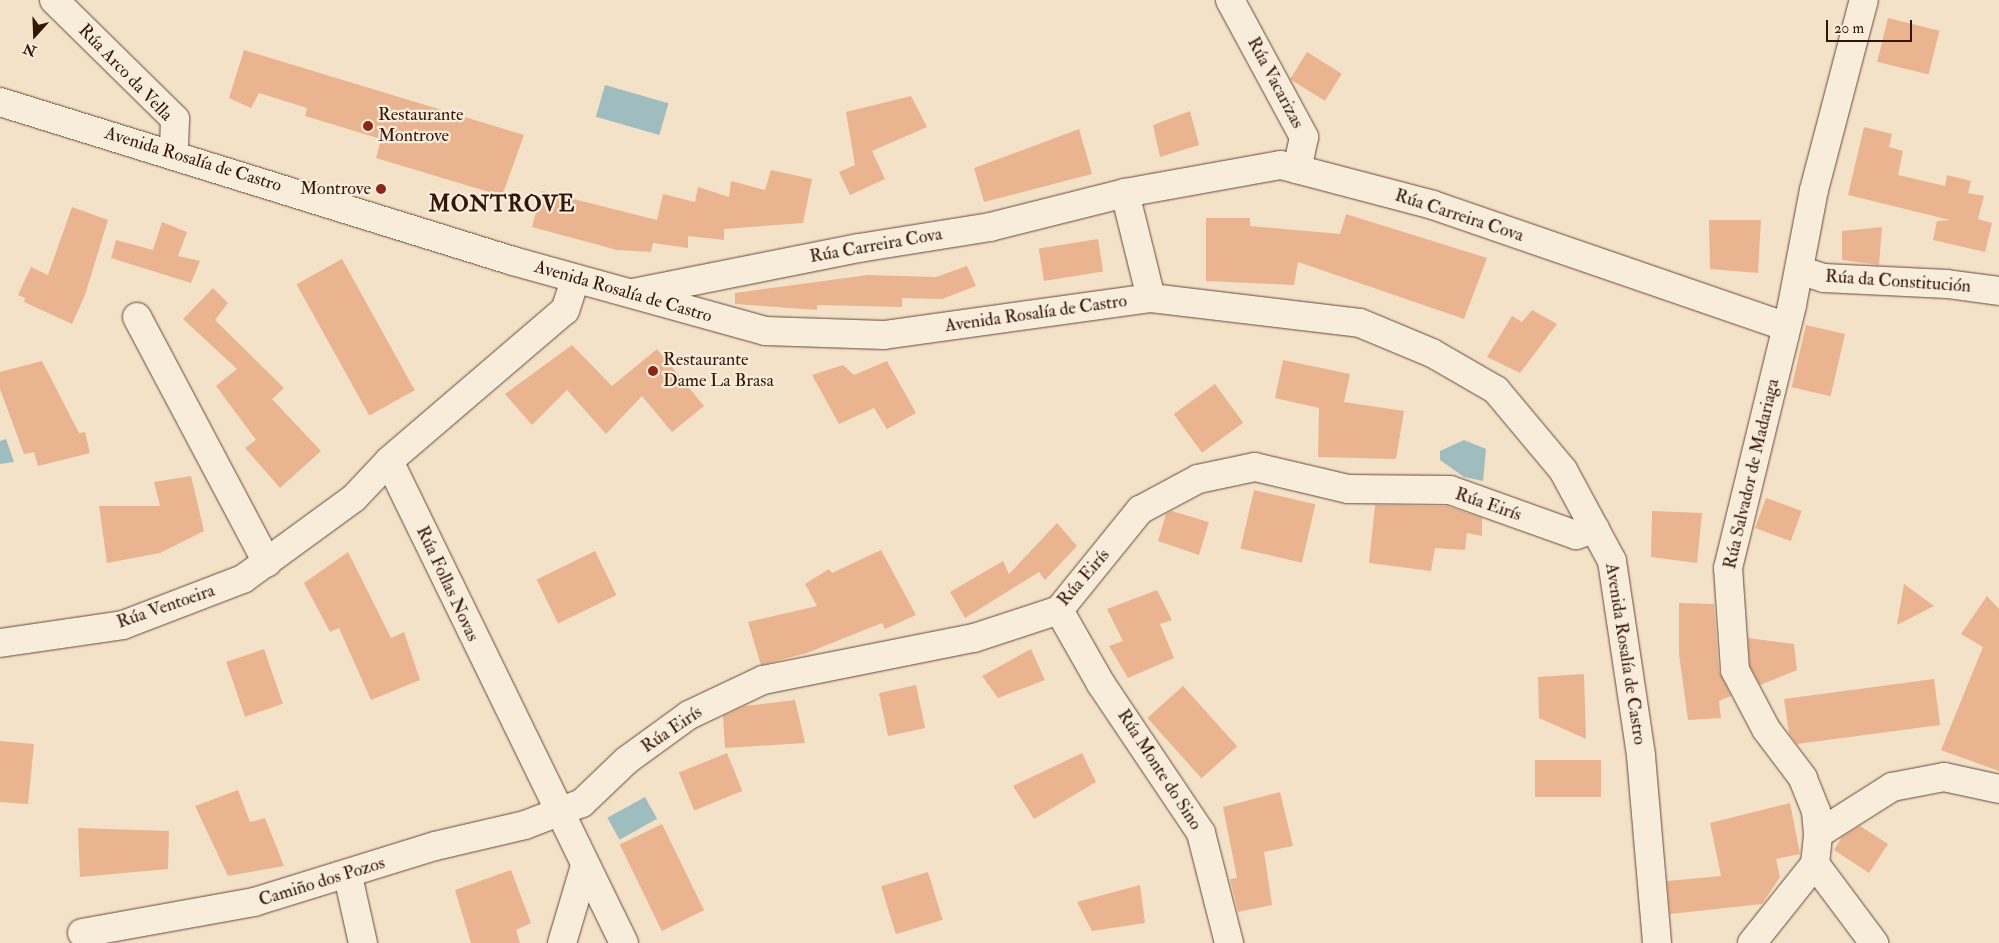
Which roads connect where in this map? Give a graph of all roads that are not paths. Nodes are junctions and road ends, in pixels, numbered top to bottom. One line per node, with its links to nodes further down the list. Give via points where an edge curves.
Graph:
1 (54, 0): 5 (street, Rúa Arco da Vella, via 175,119)
2 (1230, 0): 6 (street, Rúa Vacarizas, via 1304,137)
3 (1864, 0): 8 (street, Rúa Salvador de Madariaga, via 1814,190)
4 (0, 102): 5 (street, Avenida Rosalía de Castro)
5 (174, 154): 9 (street, Avenida Rosalía de Castro)
6 (1297, 169): 7 (street, Rúa Carreira Cova, via 1280,165); 14 (street, Rúa Carreira Cova, via 1433,205)
7 (1125, 193): 11 (street, Rúa Carreira Cova, via 990,227 859,248); 12 (street)
8 (1799, 270): 10 (street, Rúa da Constitución, via 1824,278 1947,284); 14 (street, Rúa Salvador de Madariaga)
9 (575, 280): 11 (street, Avenida Rosalía de Castro); 15 (street, via 565,310)
10 (1999, 291)
11 (626, 294): 12 (street, Avenida Rosalía de Castro, via 765,331 884,335)
12 (1151, 298): 16 (street, Avenida Rosalía de Castro, via 1360,323 1432,353 1496,390 1563,470)
13 (137, 317): 17 (street)
14 (1785, 326): 22 (street, Rúa Salvador de Madariaga, via 1728,568 1735,670 1766,729 1803,778 1816,811)
15 (389, 461): 17 (street, Rúa Ventoeira, via 354,498); 21 (street, Rúa Follas Novas)
16 (1595, 529): 18 (street, Rúa Eirís, via 1576,535 1450,490 1348,489 1255,467 1198,479 1140,510); 31 (street, Avenida Rosalía de Castro, via 1612,560 1641,756)
17 (267, 563): 19 (street, Rúa Ventoeira, via 243,579 123,625)
18 (1059, 610): 21 (street, Rúa Eirís, via 974,638 763,680 689,715 628,760 582,803); 30 (street, Rúa Monte do Sino, via 1101,684 1201,833)
19 (0, 643)
20 (1999, 789): 22 (street, via 1944,777 1892,787)
21 (556, 811): 24 (street, Rúa Follas Novas); 25 (street, Camiño dos Pozos, via 525,825 435,846)
22 (1818, 834): 23 (street, Rúa Salvador de Madariaga)
23 (1815, 864): 32 (street); 33 (street)
24 (585, 866): 28 (street); 29 (street, Rúa Follas Novas)
25 (348, 876): 26 (street, Camiño dos Pozos, via 254,902); 27 (street)
26 (82, 933)
27 (362, 943)
28 (562, 943)
29 (624, 943)
30 (1230, 943)
31 (1657, 943)
32 (1752, 943)
33 (1874, 943)

